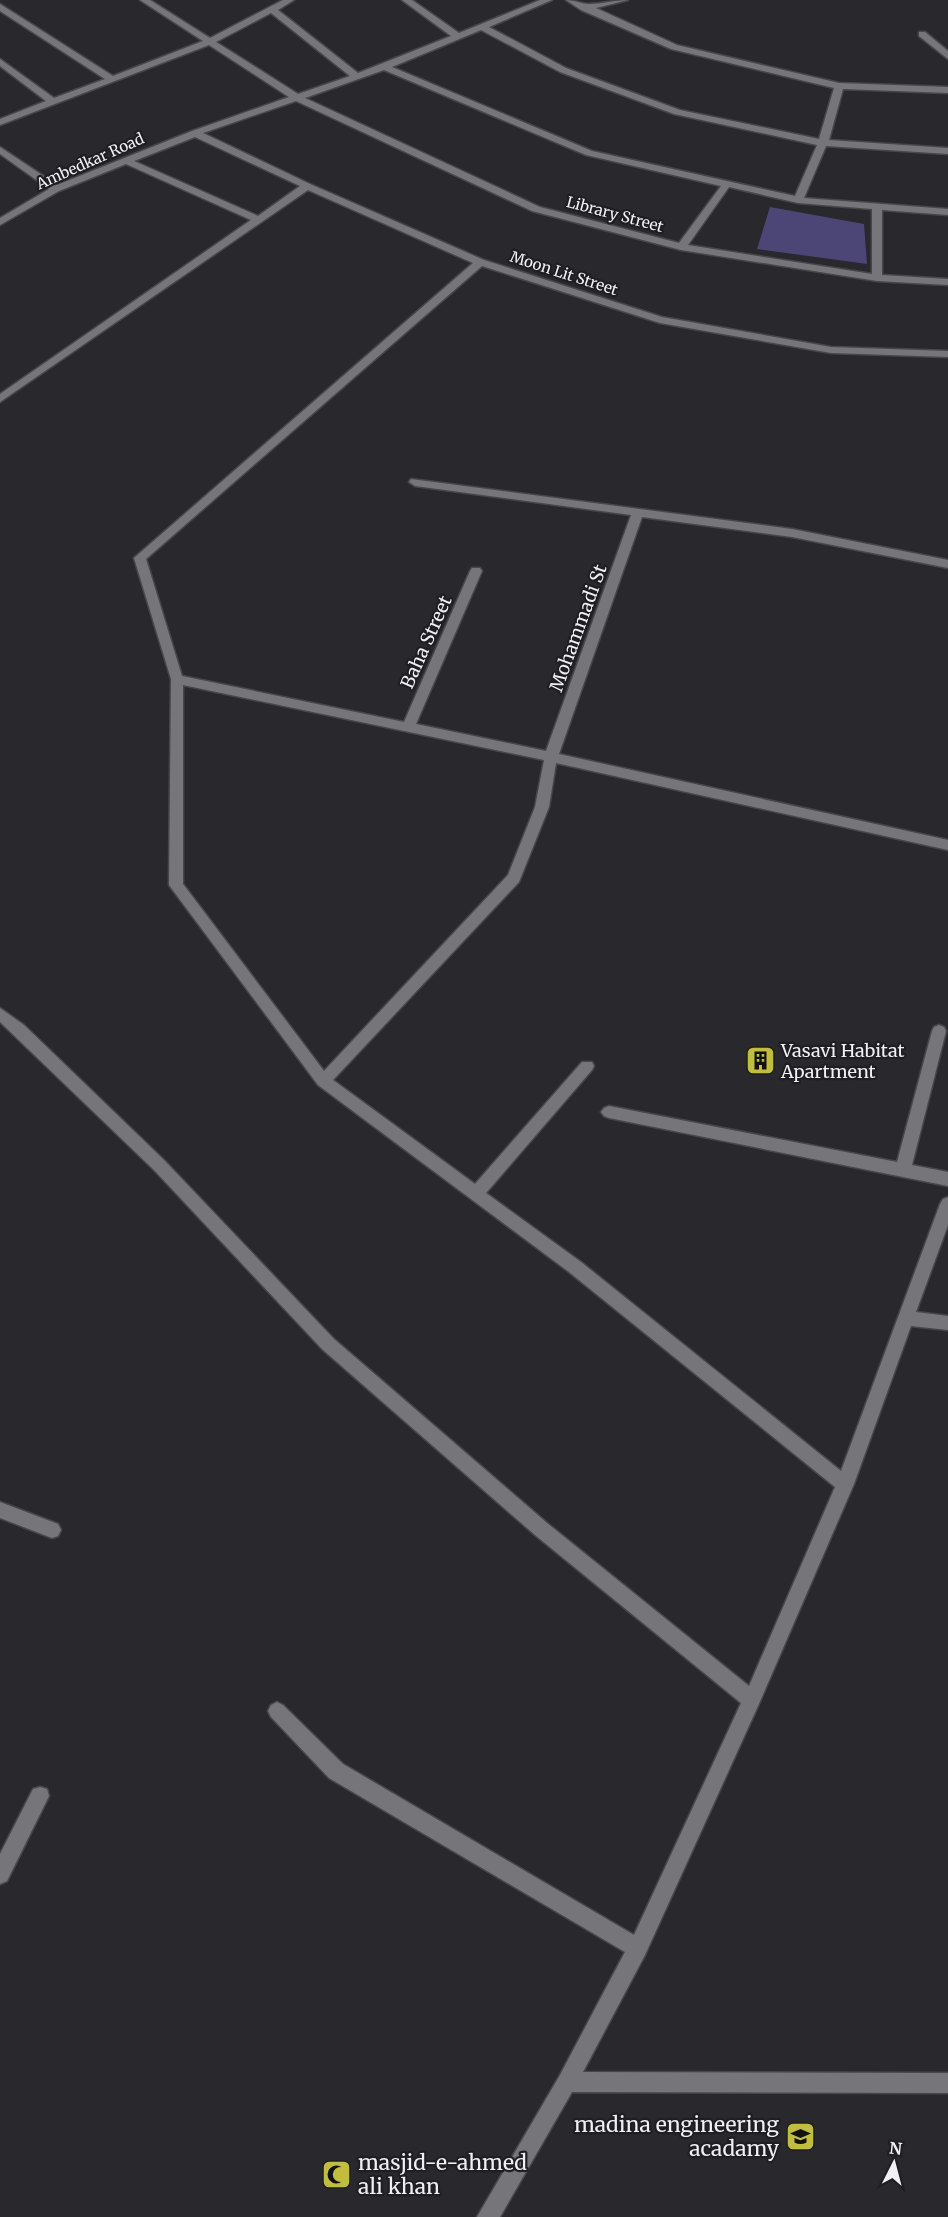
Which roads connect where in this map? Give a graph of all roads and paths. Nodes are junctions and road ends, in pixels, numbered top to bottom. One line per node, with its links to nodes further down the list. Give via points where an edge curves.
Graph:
1 (144, 0): 13 (street, Library Street)
2 (290, 0): 9 (street)
3 (406, 0): 12 (street)
4 (548, 0): 10 (street, Ambedkar Road)
5 (570, 0): 8 (street)
6 (624, 0): 8 (street)
7 (0, 7): 18 (street)
8 (584, 8): 19 (street, via 674,46)
9 (272, 10): 13 (street); 17 (street)
10 (480, 26): 12 (street, Ambedkar Road); 25 (street, via 563,70 677,112)
11 (922, 34): 14 (street)
12 (457, 36): 16 (street, Ambedkar Road)
13 (209, 42): 18 (street); 21 (street, Library Street)
14 (948, 56)
15 (0, 62): 22 (street)
16 (384, 67): 17 (street, Ambedkar Road); 29 (street, via 588,153)
17 (356, 76): 21 (street, Ambedkar Road)
18 (112, 80): 22 (street)
19 (839, 86): 20 (street); 25 (street)
20 (948, 90)
21 (296, 97): 24 (street, Ambedkar Road); 37 (street, Library Street, via 536,209)
22 (53, 102): 23 (street)
23 (0, 122)
24 (195, 133): 28 (street, Ambedkar Road); 30 (street, Moon Lit Street)
25 (823, 143): 27 (street); 32 (street)
26 (0, 150): 31 (street)
27 (948, 151)
28 (126, 161): 31 (street, Ambedkar Road); 35 (street)
29 (726, 185): 32 (street); 37 (street)
30 (307, 186): 35 (street); 38 (street, Moon Lit Street)
31 (56, 189): 36 (street, Ambedkar Road)
32 (798, 201): 33 (street)
33 (877, 208): 34 (street); 39 (street)
34 (948, 212)
35 (259, 219): 42 (street)
36 (0, 222)
37 (681, 247): 39 (street, Library Street)
38 (480, 262): 41 (street, Moon Lit Street, via 660,320 831,350); 47 (street, via 140,558)
39 (877, 278): 40 (street, Library Street)
40 (948, 282)
41 (948, 354)
42 (0, 399)
43 (415, 482): 44 (street)
44 (638, 512): 45 (street, via 792,533); 49 (street, Mohammadi St)
45 (948, 564)
46 (476, 571): 48 (street, Baha Street)
47 (177, 679): 48 (street); 55 (street, via 176,885)
48 (408, 727): 49 (street)
49 (551, 757): 50 (street); 55 (street, Mohammadi St, via 542,807 514,878)
50 (948, 845)
51 (0, 1014): 66 (street, via 159,1165 328,1344 541,1529)
52 (923, 1029): 53 (street)
53 (943, 1032): 57 (street)
54 (587, 1066): 59 (street)
55 (323, 1081): 59 (street)
56 (609, 1112): 57 (street)
57 (903, 1169): 58 (street)
58 (948, 1179)
59 (476, 1194): 63 (street, via 575,1267)
60 (948, 1204): 61 (street)
61 (906, 1318): 62 (street); 63 (street)
62 (948, 1323)
63 (845, 1484): 66 (street)
64 (0, 1510): 65 (street)
65 (52, 1530)
66 (752, 1700): 70 (street)
67 (277, 1711): 70 (street, via 336,1771)
68 (40, 1796): 69 (street)
69 (0, 1874)
70 (638, 1948): 71 (street)
71 (567, 2082): 72 (street); 73 (street)
72 (948, 2083)
73 (488, 2217)

